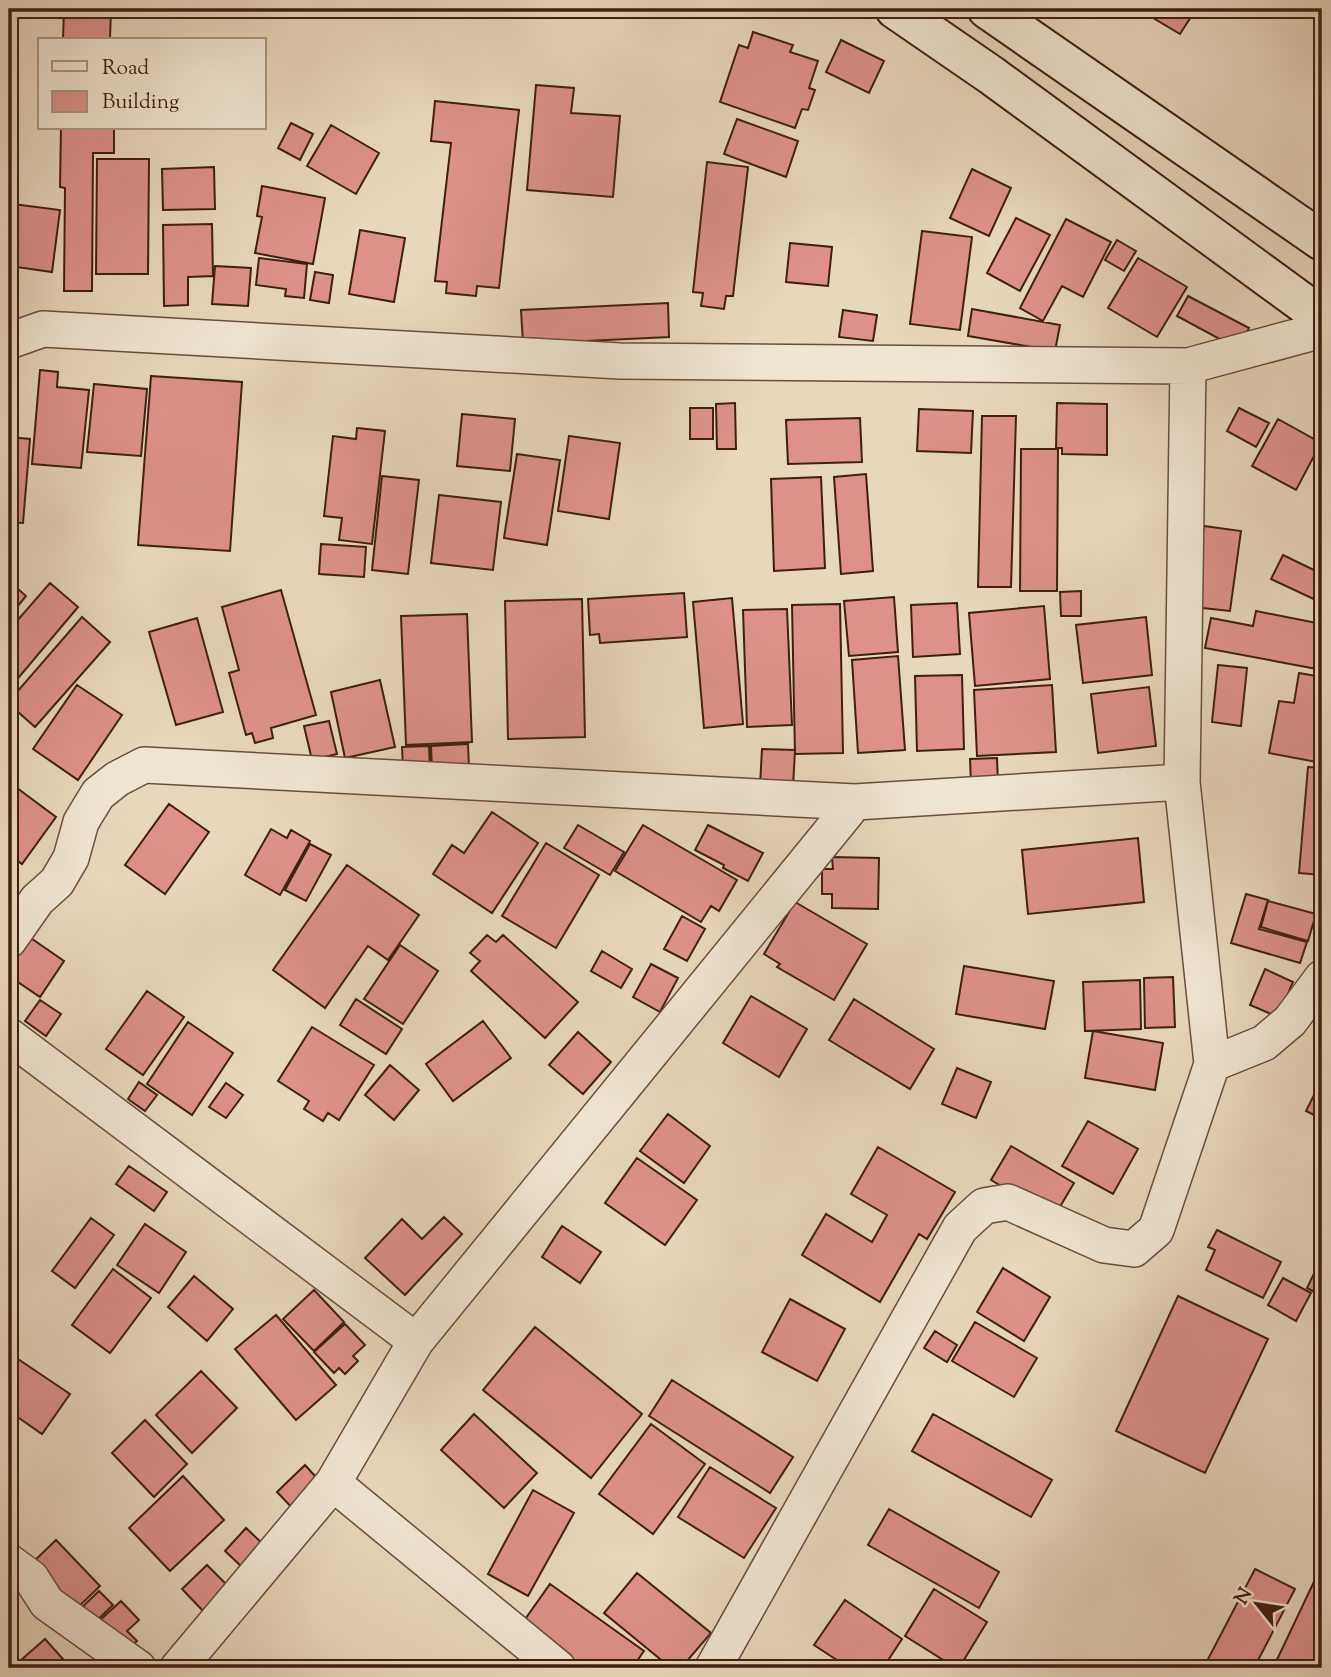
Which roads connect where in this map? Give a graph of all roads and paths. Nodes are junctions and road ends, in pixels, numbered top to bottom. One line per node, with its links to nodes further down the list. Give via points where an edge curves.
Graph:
1 (895, 9): 4 (street)
2 (987, 9): 3 (street)
3 (1322, 241)
4 (1322, 317)
5 (1322, 330): 7 (street)
6 (9, 341): 7 (street, via 43,329 620,361)
7 (1188, 366): 8 (street)
8 (1182, 782): 9 (street); 13 (street)
9 (855, 802): 10 (street, via 144,765 98,794 81,822 71,858 57,882 37,900); 14 (street)
10 (9, 940)
11 (1322, 978): 13 (street, via 1290,1021 1264,1043)
12 (9, 1036): 14 (street)
13 (1212, 1064): 20 (street, via 1156,1230 1134,1249 1104,1245 1008,1202 984,1206 960,1228)
14 (416, 1341): 15 (street)
15 (333, 1483): 18 (street); 19 (street)
16 (9, 1562): 17 (street, via 31,1578 47,1603)
17 (138, 1668)
18 (178, 1668)
19 (558, 1668)
20 (713, 1668)

